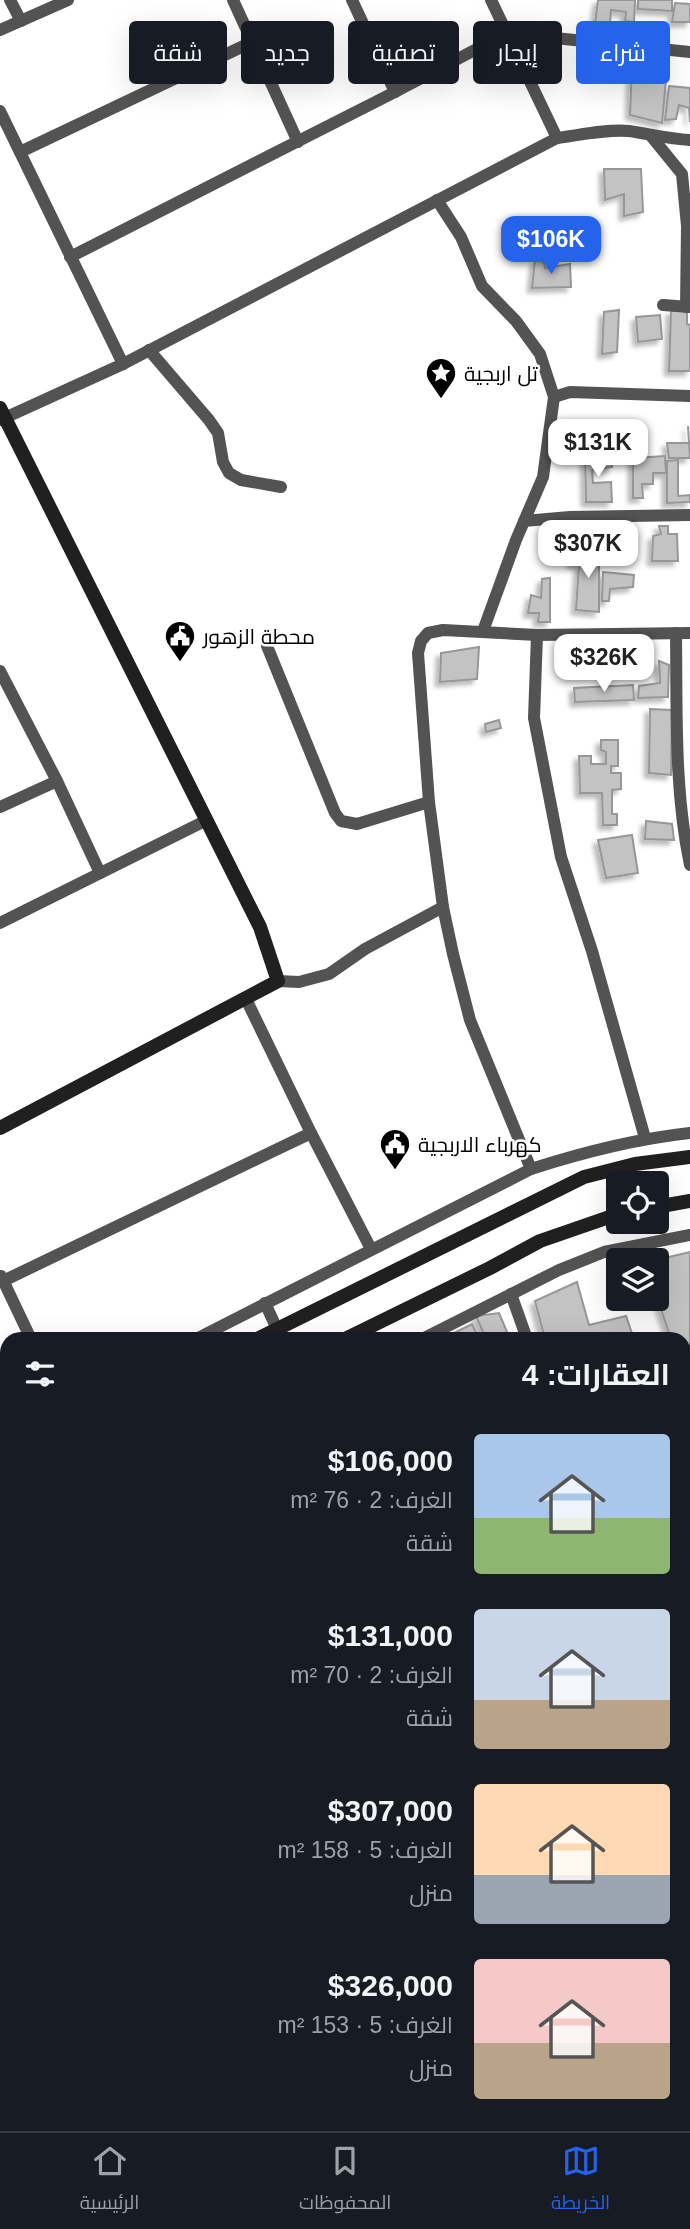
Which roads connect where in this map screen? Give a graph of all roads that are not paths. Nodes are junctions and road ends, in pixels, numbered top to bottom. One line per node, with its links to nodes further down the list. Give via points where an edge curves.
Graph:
1 (10, 0): 6 (street)
2 (68, 0): 6 (street)
3 (233, 0): 7 (street)
4 (352, 0): 16 (street)
5 (491, 0): 8 (street)
6 (21, 21): 9 (street)
7 (242, 21)
8 (501, 21)
9 (0, 30)
10 (562, 39): 13 (street)
11 (241, 47): 22 (street)
12 (473, 51): 16 (street)
13 (690, 52)
14 (271, 84): 21 (street)
15 (531, 84): 19 (street)
16 (395, 92): 21 (street)
17 (0, 111): 22 (street)
18 (650, 136): 19 (street, via 627,131); 20 (street); 24 (street, via 682,174)
19 (557, 138): 23 (street)
20 (690, 141)
21 (298, 142): 25 (street)
22 (20, 152): 25 (street)
23 (437, 200): 28 (street); 31 (street, via 461,237 482,286 540,354)
24 (688, 226): 27 (street)
25 (71, 257): 29 (street)
26 (663, 305): 27 (street)
27 (688, 307)
28 (149, 350): 29 (street); 33 (street, via 218,433 229,473 241,480)
29 (123, 364): 32 (street)
30 (690, 396): 31 (street, via 570,392)
31 (554, 397): 35 (street, via 543,477)
32 (1, 415): 46 (street)
33 (281, 487)
34 (690, 515): 35 (street)
35 (524, 521): 36 (street)
36 (483, 631): 39 (street); 44 (street, via 443,630 428,633 421,641 418,653)
37 (676, 633): 38 (street); 39 (street); 42 (street)
38 (690, 633)
39 (537, 635): 56 (street, via 534,718 561,857)
40 (267, 646): 44 (street, via 341,821 357,824)
41 (0, 671): 43 (street)
42 (684, 753): 47 (street, via 684,835)
43 (57, 781): 45 (street); 48 (street)
44 (429, 802): 49 (street)
45 (0, 807)
46 (205, 821): 48 (street); 51 (street, via 260,927)
47 (690, 865)
48 (100, 873): 50 (street)
49 (443, 907): 51 (street, via 329,974 299,982); 58 (street, via 470,1020)
50 (0, 923)
51 (278, 981): 52 (street)
52 (246, 999): 53 (street); 54 (street)
53 (0, 1128)
54 (311, 1133): 63 (street); 64 (street)
55 (690, 1133): 56 (street)
56 (645, 1138): 58 (street)
57 (690, 1157): 67 (street, via 584,1177)
58 (531, 1169): 63 (street)
59 (690, 1201): 60 (street)
60 (669, 1205)
61 (606, 1218): 71 (street, via 540,1241)
62 (690, 1235): 65 (street, via 604,1252)
63 (371, 1249): 66 (street)
64 (2, 1278): 68 (street)
65 (511, 1294): 72 (street); 73 (street)
66 (265, 1303): 67 (street); 69 (street)
67 (277, 1329): 70 (street)
68 (28, 1332)
69 (209, 1332)
70 (271, 1332)
71 (359, 1332)
72 (436, 1332)
73 (525, 1332)

